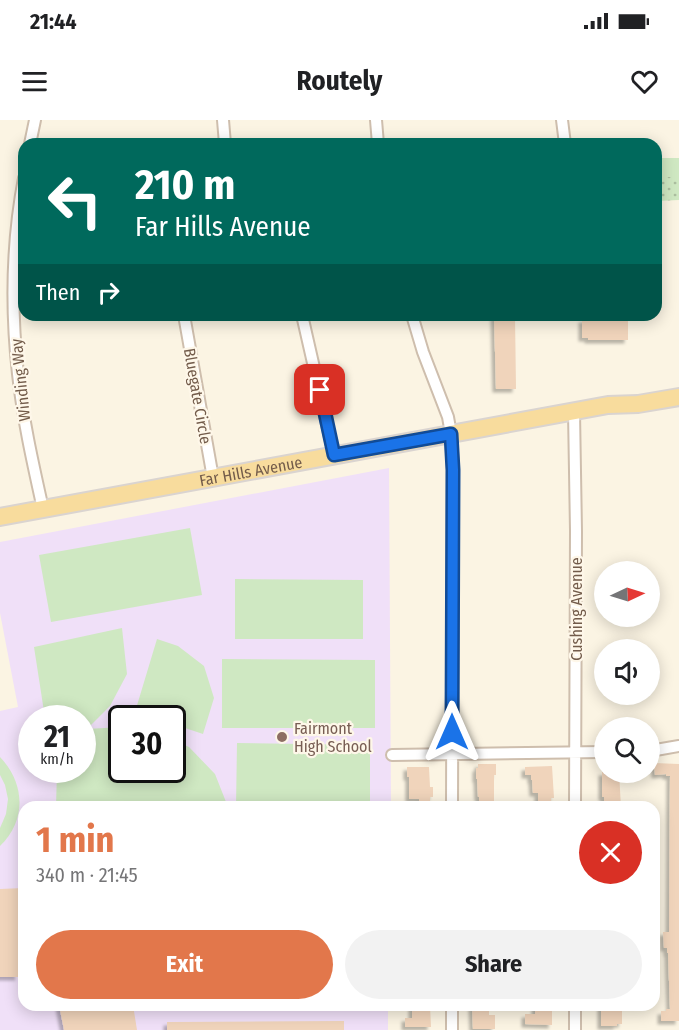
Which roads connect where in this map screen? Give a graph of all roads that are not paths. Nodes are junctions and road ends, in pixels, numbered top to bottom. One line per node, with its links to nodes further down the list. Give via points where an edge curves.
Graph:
1 (35, 120): 6 (street)
2 (224, 120): 7 (street)
3 (376, 120): 8 (street)
4 (555, 120): 9 (street)
5 (562, 120): 10 (street)
6 (31, 138)
7 (225, 138)
8 (378, 138)
9 (563, 138)
10 (564, 138)
11 (18, 229): 20 (street, Winding Way, via 14,287 18,374)
12 (185, 321): 19 (street, Bluegate Circle)
13 (303, 321): 18 (street)
14 (414, 321): 17 (street)
15 (679, 397): 16 (main road, Far Hills Avenue)
16 (574, 412): 17 (main road, Far Hills Avenue); 24 (street, Cushing Avenue)
17 (451, 434): 18 (main road, Far Hills Avenue); 27 (street)
18 (334, 455): 19 (main road, Far Hills Avenue)
19 (213, 478): 20 (main road, Far Hills Avenue)
20 (43, 509): 21 (main road, Far Hills Avenue)
21 (0, 517)
22 (679, 746): 23 (street)
23 (660, 749)
24 (575, 753): 25 (street); 27 (street); 29 (street, Cushing Avenue)
25 (594, 753)
26 (392, 754): 27 (street)
27 (452, 754): 28 (street)
28 (452, 801)
29 (575, 801)
30 (452, 1011): 32 (street)
31 (575, 1011): 33 (street)
32 (452, 1030)
33 (575, 1030)

